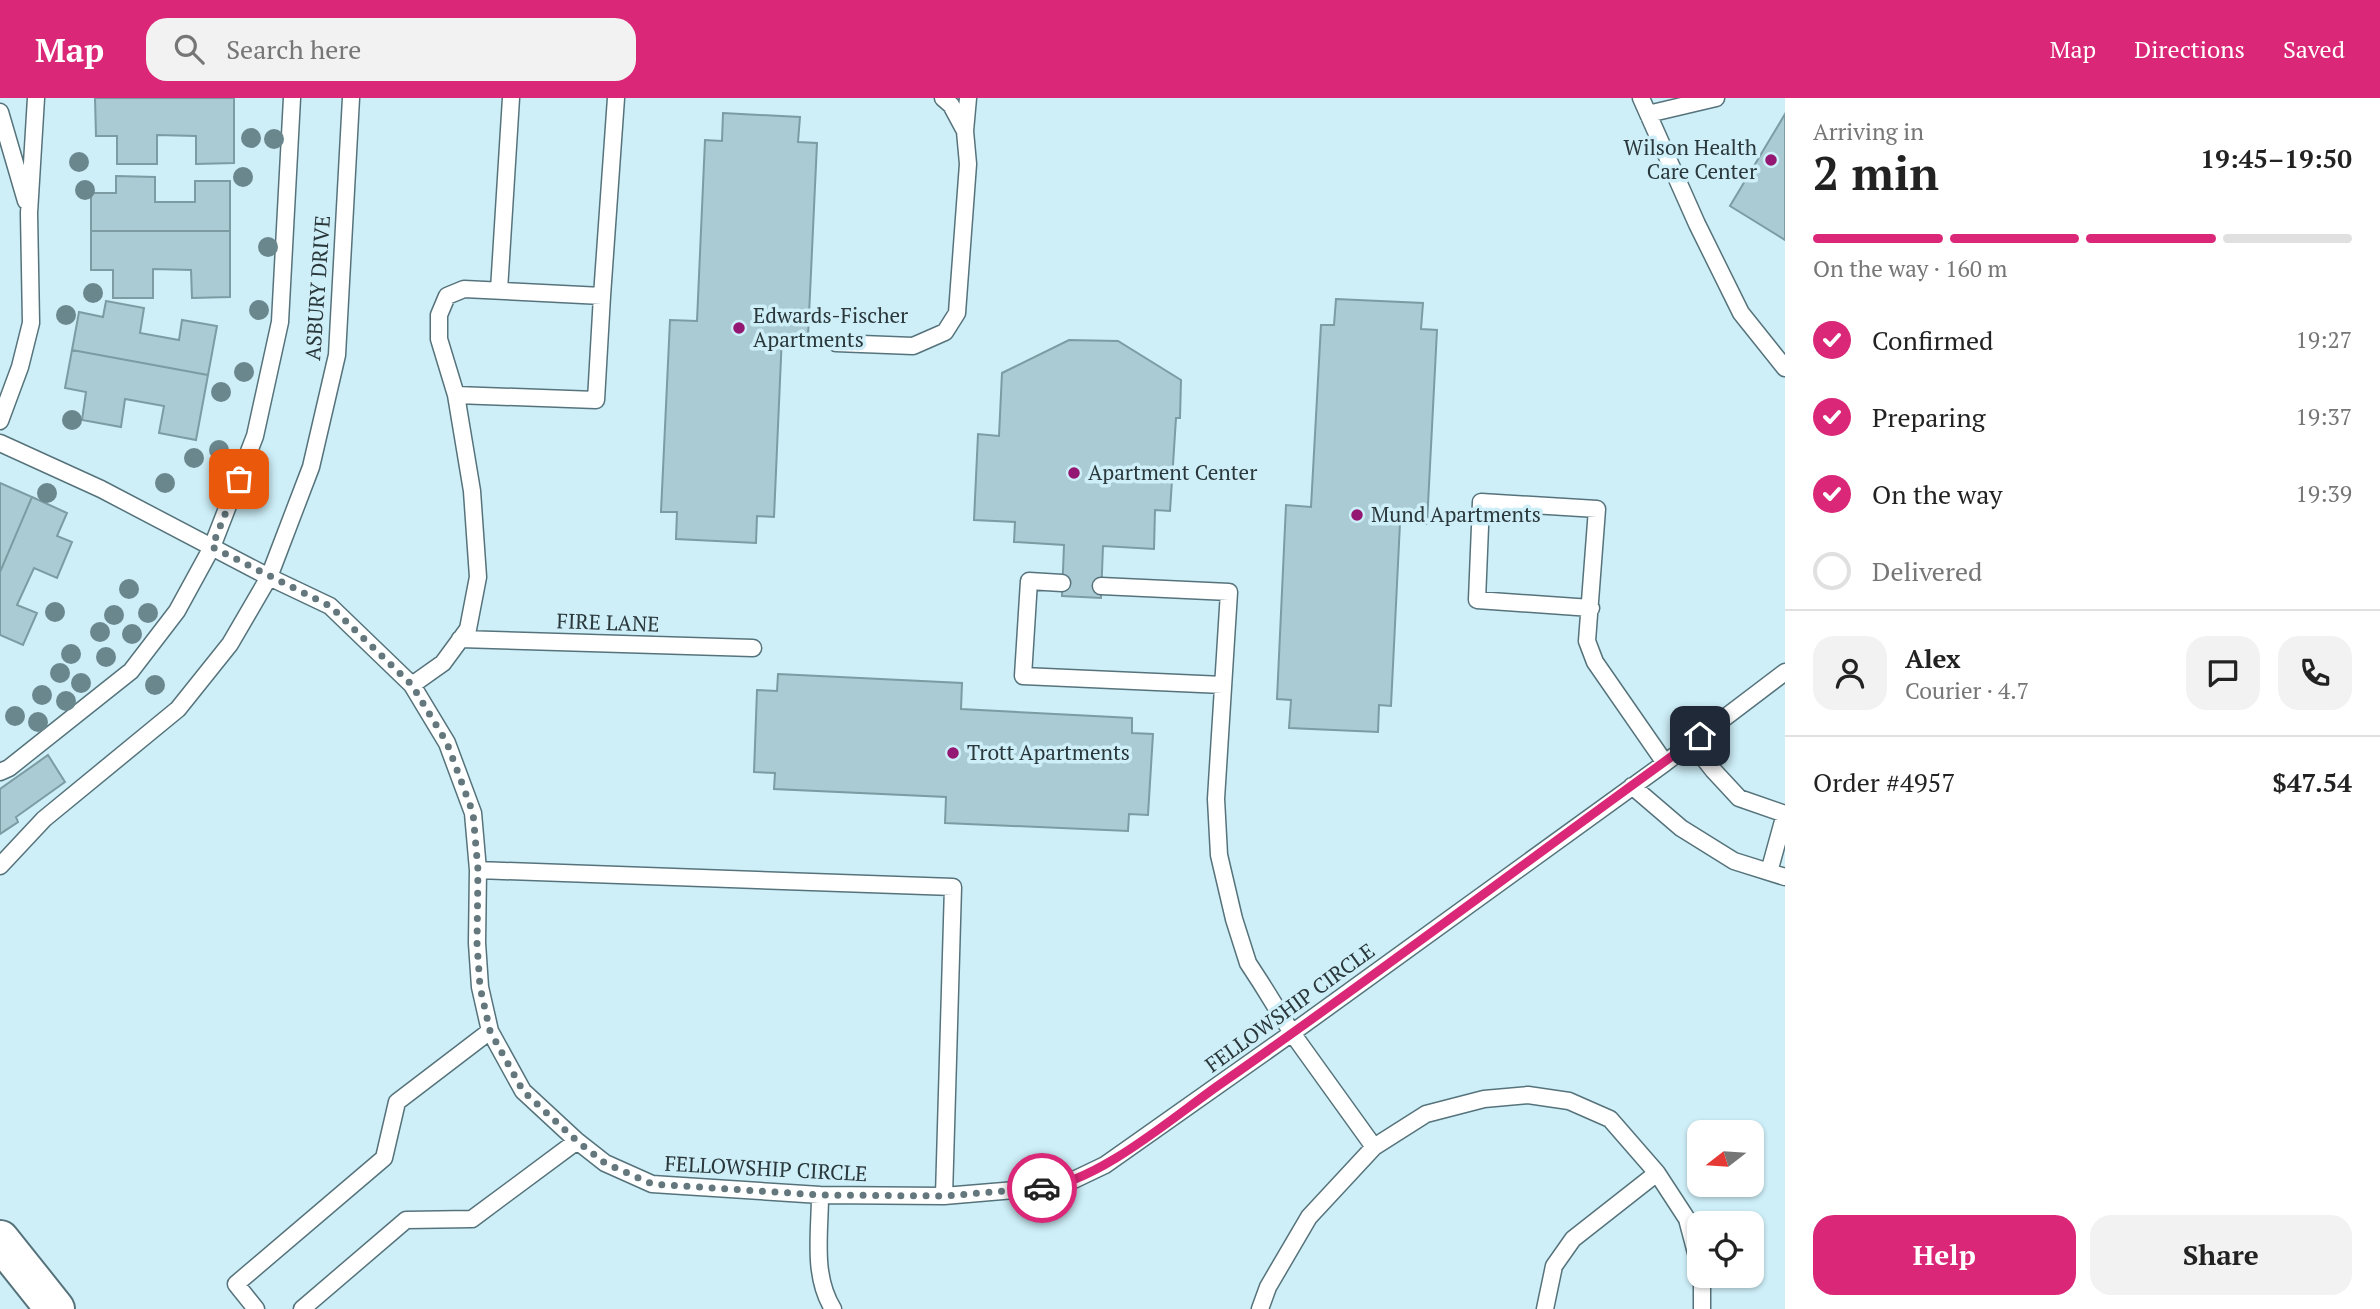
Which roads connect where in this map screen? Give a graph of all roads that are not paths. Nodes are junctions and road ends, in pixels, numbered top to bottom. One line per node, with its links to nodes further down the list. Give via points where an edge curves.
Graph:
1 (36, 98): 13 (lane)
2 (292, 98): 21 (lane, ASBURY DRIVE, via 280,322 255,436)
3 (351, 98): 22 (lane, ASBURY DRIVE, via 337,355 311,467)
4 (512, 98): 14 (lane)
5 (616, 98): 15 (lane)
6 (943, 98): 12 (lane)
7 (968, 98): 12 (lane)
8 (1641, 98): 11 (lane)
9 (1716, 98): 11 (lane)
10 (0, 113): 13 (lane)
11 (1648, 114): 17 (lane, via 1741,313)
12 (965, 131): 16 (lane, via 968,164 957,313 945,332 913,346)
13 (29, 213): 19 (lane, via 31,323)
14 (499, 290): 15 (lane); 18 (lane, via 464,289 447,296 439,315 439,338)
15 (602, 296): 18 (lane, via 596,400)
16 (836, 343)
17 (1785, 368)
18 (456, 396): 26 (lane, via 472,491 478,577 468,629)
19 (0, 421)
20 (0, 443): 21 (lane, FELLOWSHIP CIRCLE)
21 (212, 547): 22 (lane, FELLOWSHIP CIRCLE); 33 (lane, ASBURY DRIVE, via 177,611 131,671)
22 (269, 577): 29 (lane, FELLOWSHIP CIRCLE, via 330,606); 36 (lane, ASBURY DRIVE, via 230,644 178,709 44,819)
23 (1062, 583): 30 (lane, via 1030,581 1023,676)
24 (1101, 586): 30 (lane, via 1229,592)
25 (1591, 608): 25 (lane, via 1477,600 1481,502 1597,509); 32 (lane, via 1587,641 1595,662)
26 (460, 639): 27 (lane, FIRE LANE); 29 (lane, via 443,663)
27 (753, 648)
28 (1785, 672): 31 (lane, FELLOWSHIP CIRCLE)
29 (412, 685): 37 (lane, FELLOWSHIP CIRCLE, via 447,743 473,813)
30 (1223, 685): 41 (lane, via 1216,799 1219,855 1248,963)
31 (1691, 742): 32 (lane, FELLOWSHIP CIRCLE); 35 (lane, via 1739,797)
32 (1665, 762): 34 (lane, FELLOWSHIP CIRCLE)
33 (0, 772)
34 (1632, 786): 38 (lane, via 1681,828 1734,861); 41 (lane, FELLOWSHIP CIRCLE)
35 (1785, 814): 38 (lane)
36 (0, 866)
37 (478, 870): 40 (lane, FELLOWSHIP CIRCLE, via 480,987); 46 (lane, via 953,887)
38 (1769, 872): 39 (lane)
39 (1785, 877)
40 (490, 1031): 42 (lane, FELLOWSHIP CIRCLE, via 523,1091); 51 (lane, via 397,1102 384,1158 236,1284)
41 (1292, 1033): 43 (lane); 46 (lane, FELLOWSHIP CIRCLE, via 1105,1165 1061,1186)
42 (577, 1141): 45 (lane, FELLOWSHIP CIRCLE, via 605,1163 652,1184); 52 (lane, via 472,1219 406,1220)
43 (1374, 1147): 44 (lane, via 1426,1114 1484,1099 1528,1095 1569,1101 1610,1119); 54 (lane, via 1309,1217)
44 (1657, 1173): 47 (lane); 55 (lane, via 1573,1239 1554,1266)
45 (820, 1195): 46 (lane, FELLOWSHIP CIRCLE); 53 (lane, via 819,1269)
46 (944, 1196)
47 (1687, 1219)
48 (0, 1240): 50 (street)
49 (1702, 1288): 56 (lane)
50 (55, 1309)
51 (256, 1309)
52 (302, 1309)
53 (832, 1309)
54 (1260, 1309)
55 (1545, 1309)
56 (1702, 1309)

